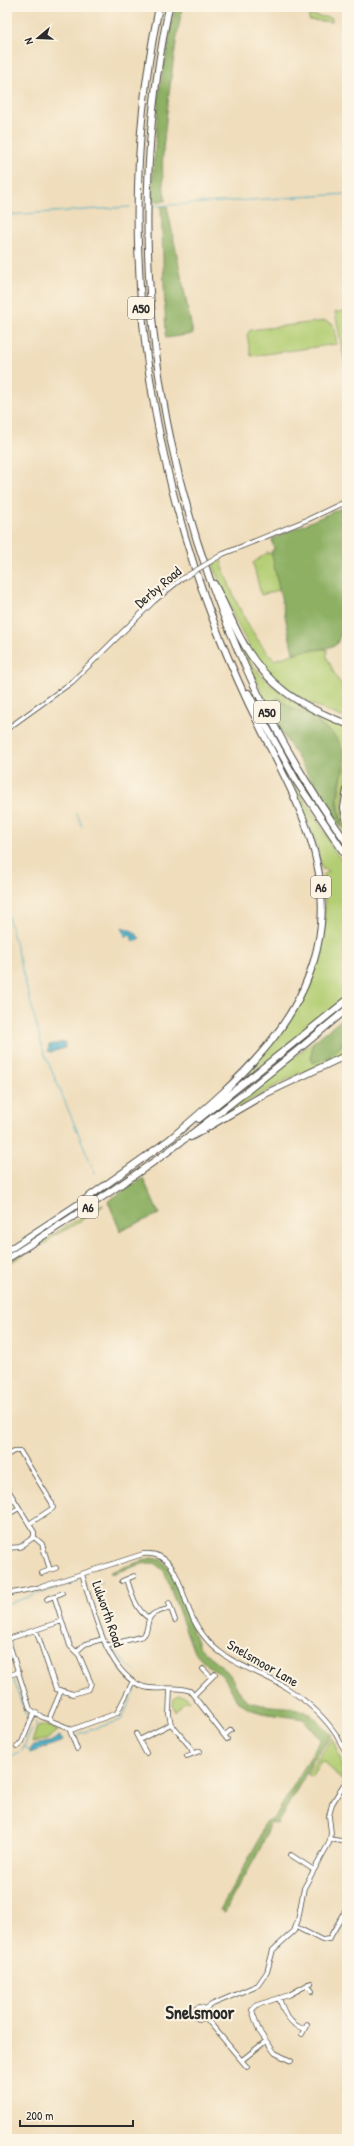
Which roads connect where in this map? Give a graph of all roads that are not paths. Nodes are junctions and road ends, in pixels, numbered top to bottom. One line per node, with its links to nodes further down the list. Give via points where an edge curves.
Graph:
1 (158, 7): 5 (highway, A50, via 146,81 138,171 138,255 143,324 152,397 167,471 183,531)
2 (169, 7): 4 (highway, A50, via 157,78 148,166 147,245 151,307 165,419)
3 (347, 501): 7 (street, Derby Road, bridge, via 310,520 223,554 180,580 154,601 72,682)
4 (207, 570): 6 (highway, via 246,648 267,676 298,702); 10 (highway, A50, via 237,650 269,717 310,788)
5 (208, 602): 11 (highway, A50, via 271,738 308,800); 15 (highway, A6, via 240,684 310,834 321,880 321,925 312,969 288,1019 258,1058 234,1083)
6 (347, 724)
7 (7, 728)
8 (347, 790): 9 (highway, via 344,803)
9 (347, 823)
10 (347, 843)
11 (347, 857)
12 (347, 1000): 15 (highway, via 227,1098)
13 (347, 1009): 16 (highway, A6, via 268,1075)
14 (347, 1055): 16 (highway, via 264,1094)
15 (170, 1139): 17 (highway, A6, via 77,1206)
16 (167, 1152): 18 (highway, A6)
17 (7, 1251)
18 (7, 1259)
19 (7, 1455): 23 (street, via 20,1451 52,1503 53,1508 50,1511)
20 (7, 1488): 21 (street)
21 (19, 1508): 22 (street); 23 (street)
22 (7, 1515)
23 (29, 1524): 24 (street)
24 (34, 1537): 25 (street, via 20,1546); 27 (street, via 42,1544)
25 (7, 1548)
26 (56, 1568): 27 (street)
27 (50, 1570): 28 (street)
28 (42, 1573)
29 (82, 1574): 32 (street, Snelsmoor Lane); 42 (street, Lulworth Road); 64 (street, Snelsmoor Lane, via 143,1554 153,1554 166,1560 176,1575 193,1619 208,1641 230,1659 301,1698 328,1724)
30 (134, 1576): 37 (street, via 124,1580 137,1605)
31 (62, 1594): 33 (street)
32 (9, 1595)
33 (54, 1596): 34 (street); 39 (street)
34 (47, 1599)
35 (169, 1603): 36 (street)
36 (171, 1608): 37 (street, via 155,1613); 38 (street)
37 (149, 1618): 43 (street, via 143,1636)
38 (175, 1620)
39 (62, 1621): 40 (street); 44 (street, via 70,1646)
40 (36, 1630): 41 (street); 50 (street, via 54,1686)
41 (7, 1638): 46 (street)
42 (103, 1638): 43 (street, Lulworth Road); 44 (street, via 85,1644)
43 (106, 1646): 48 (street, Lulworth Road, via 112,1658)
44 (76, 1652): 50 (street, via 91,1683 90,1686 73,1694)
45 (203, 1669): 51 (street, via 213,1676)
46 (19, 1672): 47 (street); 52 (street, via 30,1709)
47 (7, 1676)
48 (133, 1681): 49 (street, Lulworth Road, via 149,1688); 55 (street, via 117,1713)
49 (170, 1689): 51 (street, Lulworth Road, via 185,1690); 54 (street, via 168,1714)
50 (61, 1691): 53 (street)
51 (194, 1695): 56 (street, via 202,1709 226,1737)
52 (34, 1712): 53 (street); 59 (street, via 22,1742)
53 (49, 1719): 55 (street)
54 (171, 1724): 58 (street); 63 (street)
55 (71, 1730): 60 (street)
56 (232, 1730)
57 (136, 1734): 58 (street)
58 (139, 1740): 62 (street)
59 (17, 1747)
60 (77, 1749)
61 (200, 1751): 63 (street)
62 (146, 1753)
63 (193, 1753): 65 (street)
64 (346, 1753): 66 (street, Snelsmoor Lane)
65 (187, 1756)
66 (347, 1758)
67 (347, 1779): 69 (street)
68 (347, 1786): 69 (street)
69 (342, 1789): 70 (street, via 334,1798 331,1809)
70 (330, 1839): 71 (street); 73 (street)
71 (347, 1842)
72 (291, 1855): 73 (street)
73 (314, 1870): 75 (street, via 304,1888)
74 (347, 1908): 75 (street, via 329,1939 322,1940)
75 (296, 1927): 78 (street, via 291,1935 273,1950 267,1972 258,1985)
76 (312, 1991): 77 (street, via 309,1983)
77 (279, 1998): 81 (street, via 292,2024); 83 (street, via 257,2005 252,2010 256,2025)
78 (205, 2009): 79 (street); 79 (street, via 197,2008 194,2013 198,2019)
79 (205, 2018): 84 (street)
80 (307, 2024): 81 (street)
81 (304, 2030): 82 (street)
82 (302, 2034)
83 (266, 2040): 84 (street); 85 (street, via 278,2056)
84 (242, 2060): 86 (street)
85 (291, 2061)
86 (247, 2067)

